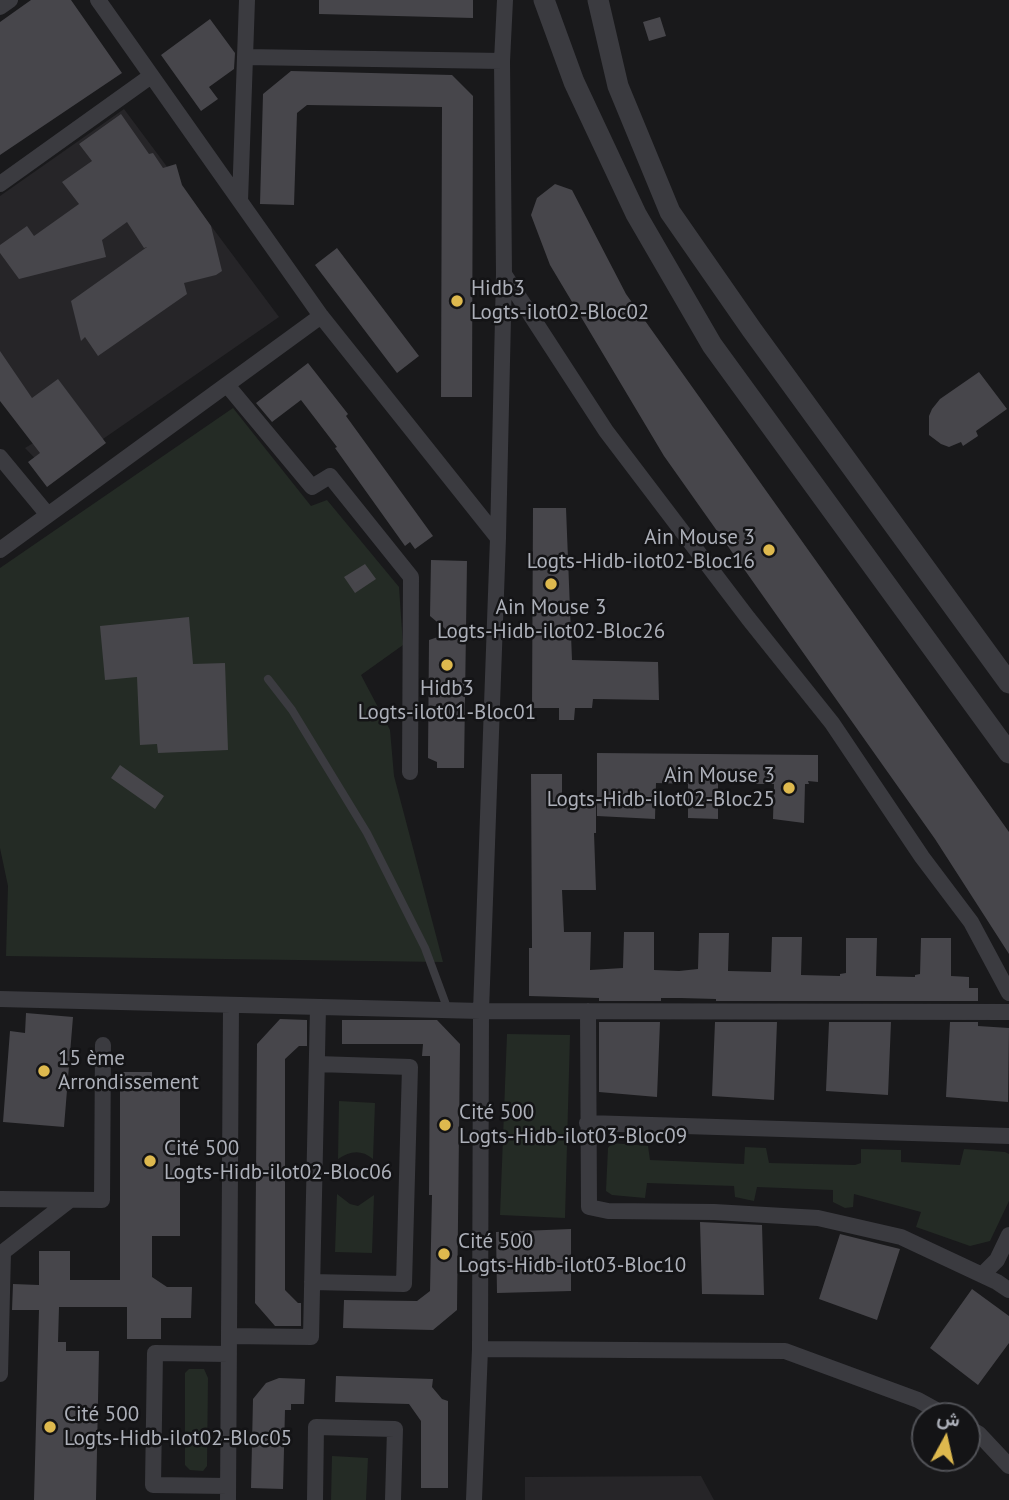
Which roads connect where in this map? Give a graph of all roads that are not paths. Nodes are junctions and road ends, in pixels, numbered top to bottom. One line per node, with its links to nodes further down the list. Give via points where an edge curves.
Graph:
1 (10, 0): 7 (street)
2 (98, 0): 10 (street)
3 (247, 0): 8 (street)
4 (505, 0): 9 (street)
5 (544, 0): 22 (street, via 574,82 636,214 712,345)
6 (598, 0): 21 (street, via 618,86 670,212)
7 (0, 7)
8 (245, 57): 9 (street); 12 (street)
9 (502, 61): 13 (street)
10 (151, 76): 11 (street); 12 (street)
11 (0, 184)
12 (240, 201): 14 (street)
13 (504, 274): 18 (street); 24 (street, via 607,430 832,723 971,922)
14 (321, 316): 15 (street); 18 (street)
15 (227, 385): 17 (street); 23 (street, via 312,487 330,476 411,577)
16 (0, 457): 17 (street)
17 (48, 515): 19 (street)
18 (498, 538): 29 (street)
19 (0, 550)
20 (268, 679): 28 (lane, via 367,833 425,948)
21 (1009, 683)
22 (1009, 752)
23 (410, 772)
24 (1009, 993)
25 (0, 999): 26 (street)
26 (231, 1005): 27 (street); 42 (street)
27 (318, 1007): 28 (street); 33 (street)
28 (448, 1010): 29 (street)
29 (481, 1011): 30 (street); 43 (street)
30 (588, 1011): 31 (street); 34 (street)
31 (1009, 1012)
32 (103, 1045): 37 (street, via 102,1200)
33 (317, 1064): 40 (street); 40 (street, via 410,1067 404,1284)
34 (587, 1123): 35 (street); 39 (street, via 589,1207 818,1218 901,1237)
35 (1009, 1136)
36 (0, 1199): 37 (street)
37 (70, 1200): 45 (street, via 3,1252)
38 (1009, 1234): 39 (street, via 997,1260)
39 (982, 1275): 41 (street)
40 (312, 1282): 42 (street, via 311,1337)
41 (1009, 1290)
42 (229, 1336): 44 (street)
43 (480, 1349): 46 (street, via 785,1351); 52 (street)
44 (229, 1354): 49 (street); 49 (street, via 155,1353 153,1485)
45 (0, 1374)
46 (922, 1402)
47 (981, 1436): 48 (street)
48 (1009, 1466)
49 (228, 1493)
50 (315, 1500): 51 (street, via 316,1427 395,1429)
51 (393, 1500)
52 (474, 1500)

